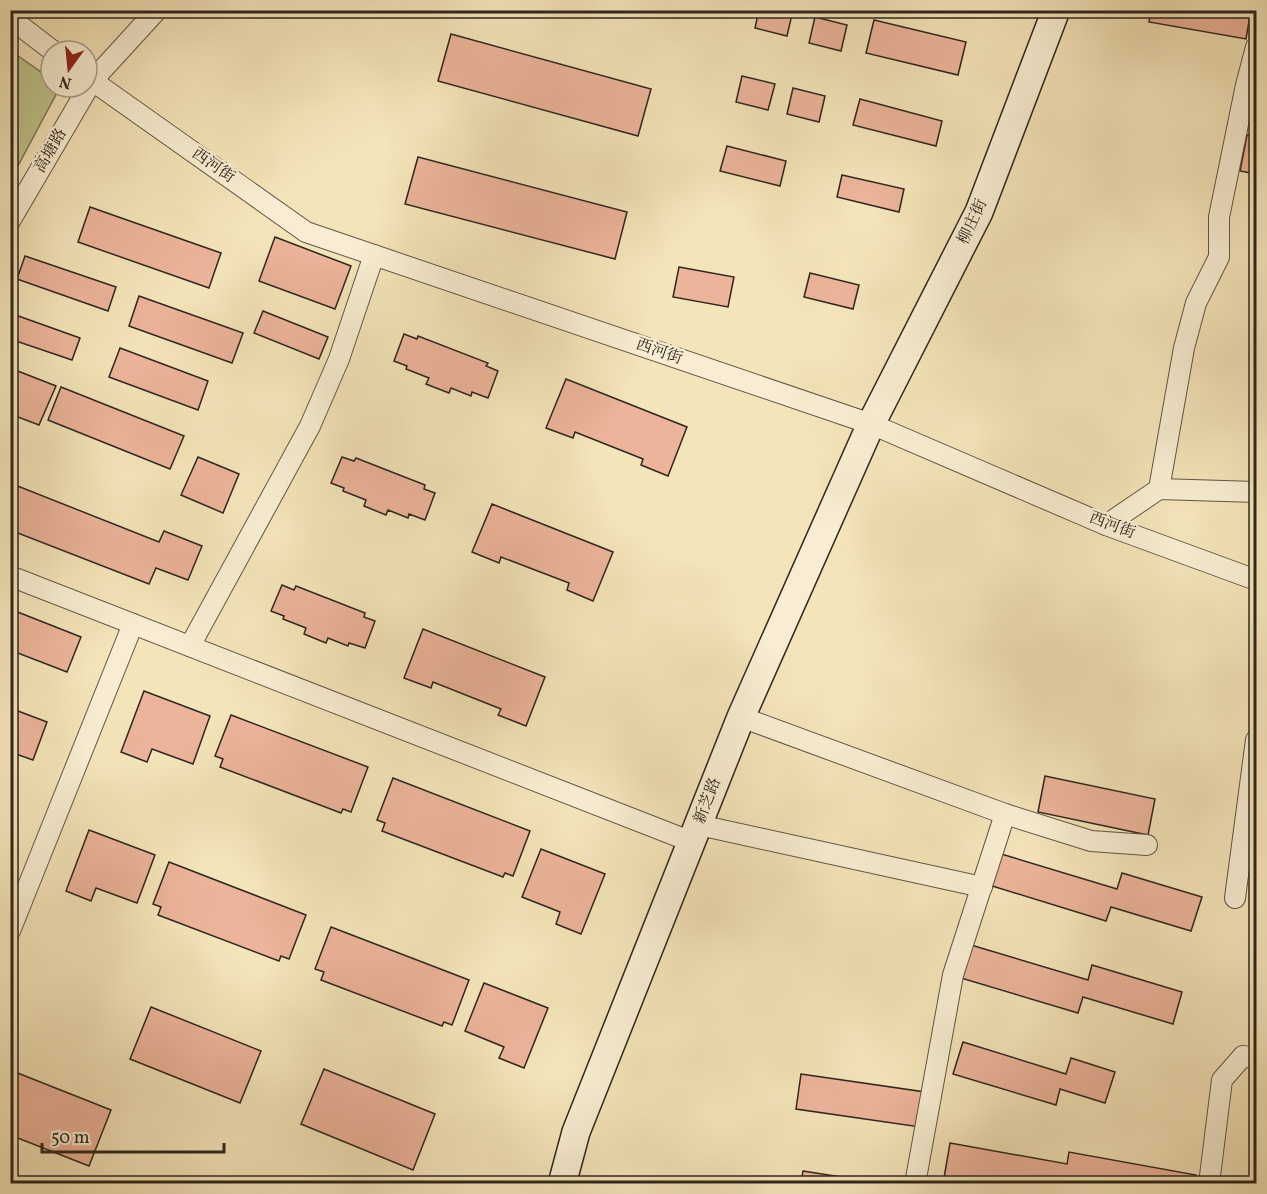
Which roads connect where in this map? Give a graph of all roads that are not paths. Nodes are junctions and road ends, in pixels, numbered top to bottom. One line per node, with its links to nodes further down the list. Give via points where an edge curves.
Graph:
1 (157, 10): 6 (street, 高塘路)
2 (1056, 10): 11 (main road, 柳庄街, via 979,212)
3 (10, 18): 4 (street)
4 (39, 40)
5 (1257, 47): 12 (street, via 1219,216 1219,257 1196,303 1184,348)
6 (99, 69)
7 (99, 86): 10 (street, 西河街, via 306,232)
8 (78, 99): 9 (street, 高塘路)
9 (10, 221)
10 (374, 255): 11 (street, 西河街); 18 (street, via 339,359 310,426)
11 (871, 424): 14 (street, 西河街); 19 (main road, 新芝路)
12 (1159, 489): 13 (street); 14 (street)
13 (1257, 492)
14 (1106, 525): 16 (street, 西河街)
15 (10, 576): 17 (street)
16 (1257, 580)
17 (133, 624): 18 (street); 26 (street)
18 (190, 646): 22 (street)
19 (741, 717): 21 (street); 22 (main road, 新芝路)
20 (1257, 741): 25 (street)
21 (1005, 814): 23 (street, via 1091,841); 24 (street)
22 (695, 834): 24 (street); 28 (main road, 新芝路, via 576,1132)
23 (1147, 845)
24 (981, 887): 29 (street, via 952,975)
25 (1235, 898)
26 (10, 931)
27 (1257, 1058): 30 (street, via 1243,1056 1222,1080)
28 (562, 1184)
29 (915, 1184)
30 (1209, 1184)

